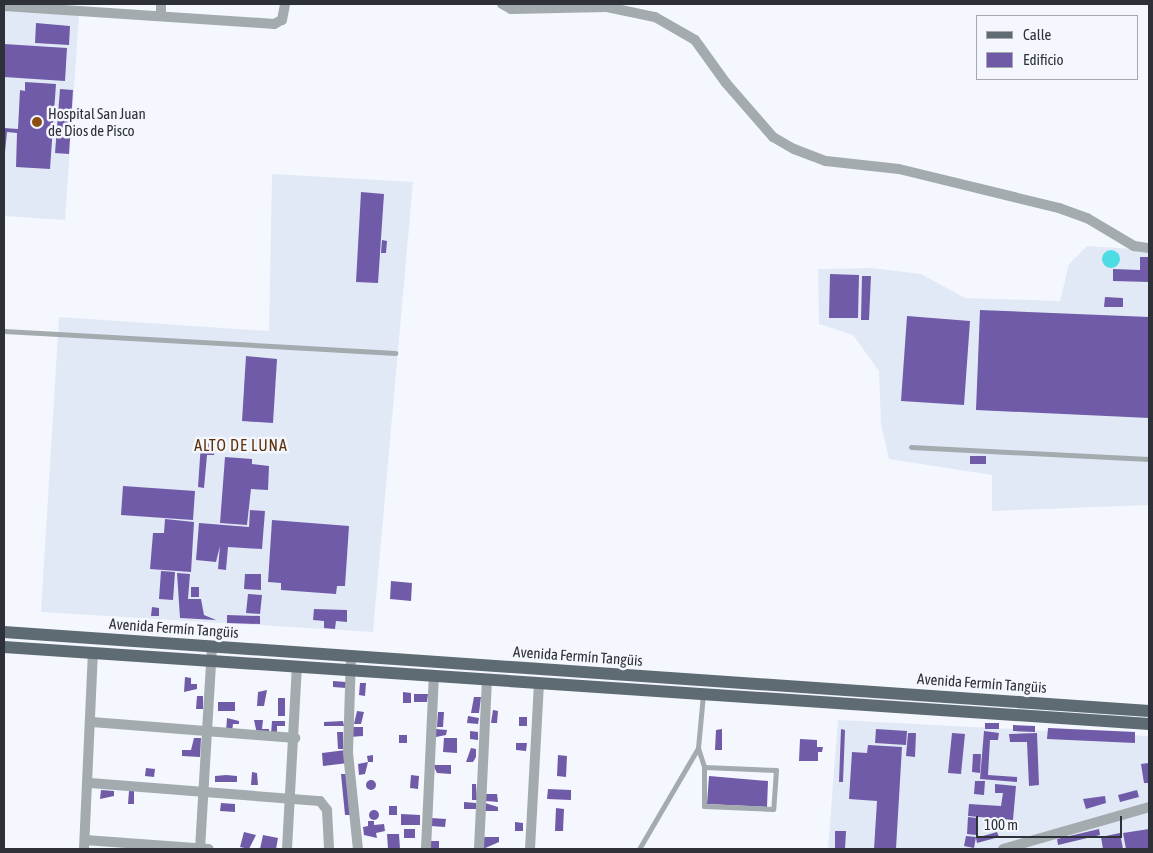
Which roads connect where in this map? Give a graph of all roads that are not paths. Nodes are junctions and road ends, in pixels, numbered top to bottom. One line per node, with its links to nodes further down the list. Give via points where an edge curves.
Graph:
1 (161, 4): 7 (street)
2 (285, 4): 7 (street, via 282,20 274,24)
3 (502, 4): 8 (street, via 511,9 607,7 655,17 695,40 726,83 773,137 794,149 826,161 899,169 1059,208 1087,218 1134,246)
4 (4, 6): 5 (street)
5 (38, 6): 6 (street)
6 (73, 7): 7 (street)
7 (161, 16)
8 (1149, 248)
9 (4, 331): 10 (lane)
10 (395, 353)
11 (911, 447): 12 (lane)
12 (1149, 458)
13 (4, 632): 15 (main road, Avenida Fermín Tangüis)
14 (4, 647): 16 (main road, Avenida Fermín Tangüis)
15 (212, 647): 17 (main road, Avenida Fermín Tangüis); 18 (street)
16 (93, 652): 18 (main road, Avenida Fermín Tangüis); 27 (street)
17 (351, 656): 20 (street); 25 (main road, Avenida Fermín Tangüis)
18 (210, 661): 19 (main road, Avenida Fermín Tangüis); 29 (street)
19 (297, 666): 20 (main road, Avenida Fermín Tangüis); 30 (street)
20 (349, 670): 21 (main road, Avenida Fermín Tangüis); 41 (street, via 348,753)
21 (434, 676): 22 (main road, Avenida Fermín Tangüis); 42 (street)
22 (487, 679): 23 (main road, Avenida Fermín Tangüis); 43 (street)
23 (539, 682): 24 (main road, Avenida Fermín Tangüis); 44 (street)
24 (703, 694): 25 (main road, Avenida Fermín Tangüis); 31 (lane)
25 (1010, 708): 26 (main road, Avenida Fermín Tangüis); 28 (main road, Avenida Fermín Tangüis)
26 (1149, 711)
27 (92, 722): 29 (street); 33 (street)
28 (1149, 724)
29 (208, 732): 30 (street); 34 (street)
30 (295, 738): 35 (street)
31 (698, 748): 32 (lane); 45 (lane)
32 (704, 767): 32 (lane, via 704,806 773,809 776,770)
33 (90, 783): 34 (street); 37 (street)
34 (206, 791): 35 (street); 38 (street)
35 (292, 798): 39 (street); 40 (street, via 323,803)
36 (1149, 807): 46 (street)
37 (84, 844): 38 (street)
38 (203, 849)
39 (287, 849)
40 (328, 849)
41 (358, 849)
42 (426, 849)
43 (479, 849)
44 (530, 849)
45 (639, 849)
46 (1004, 849)

